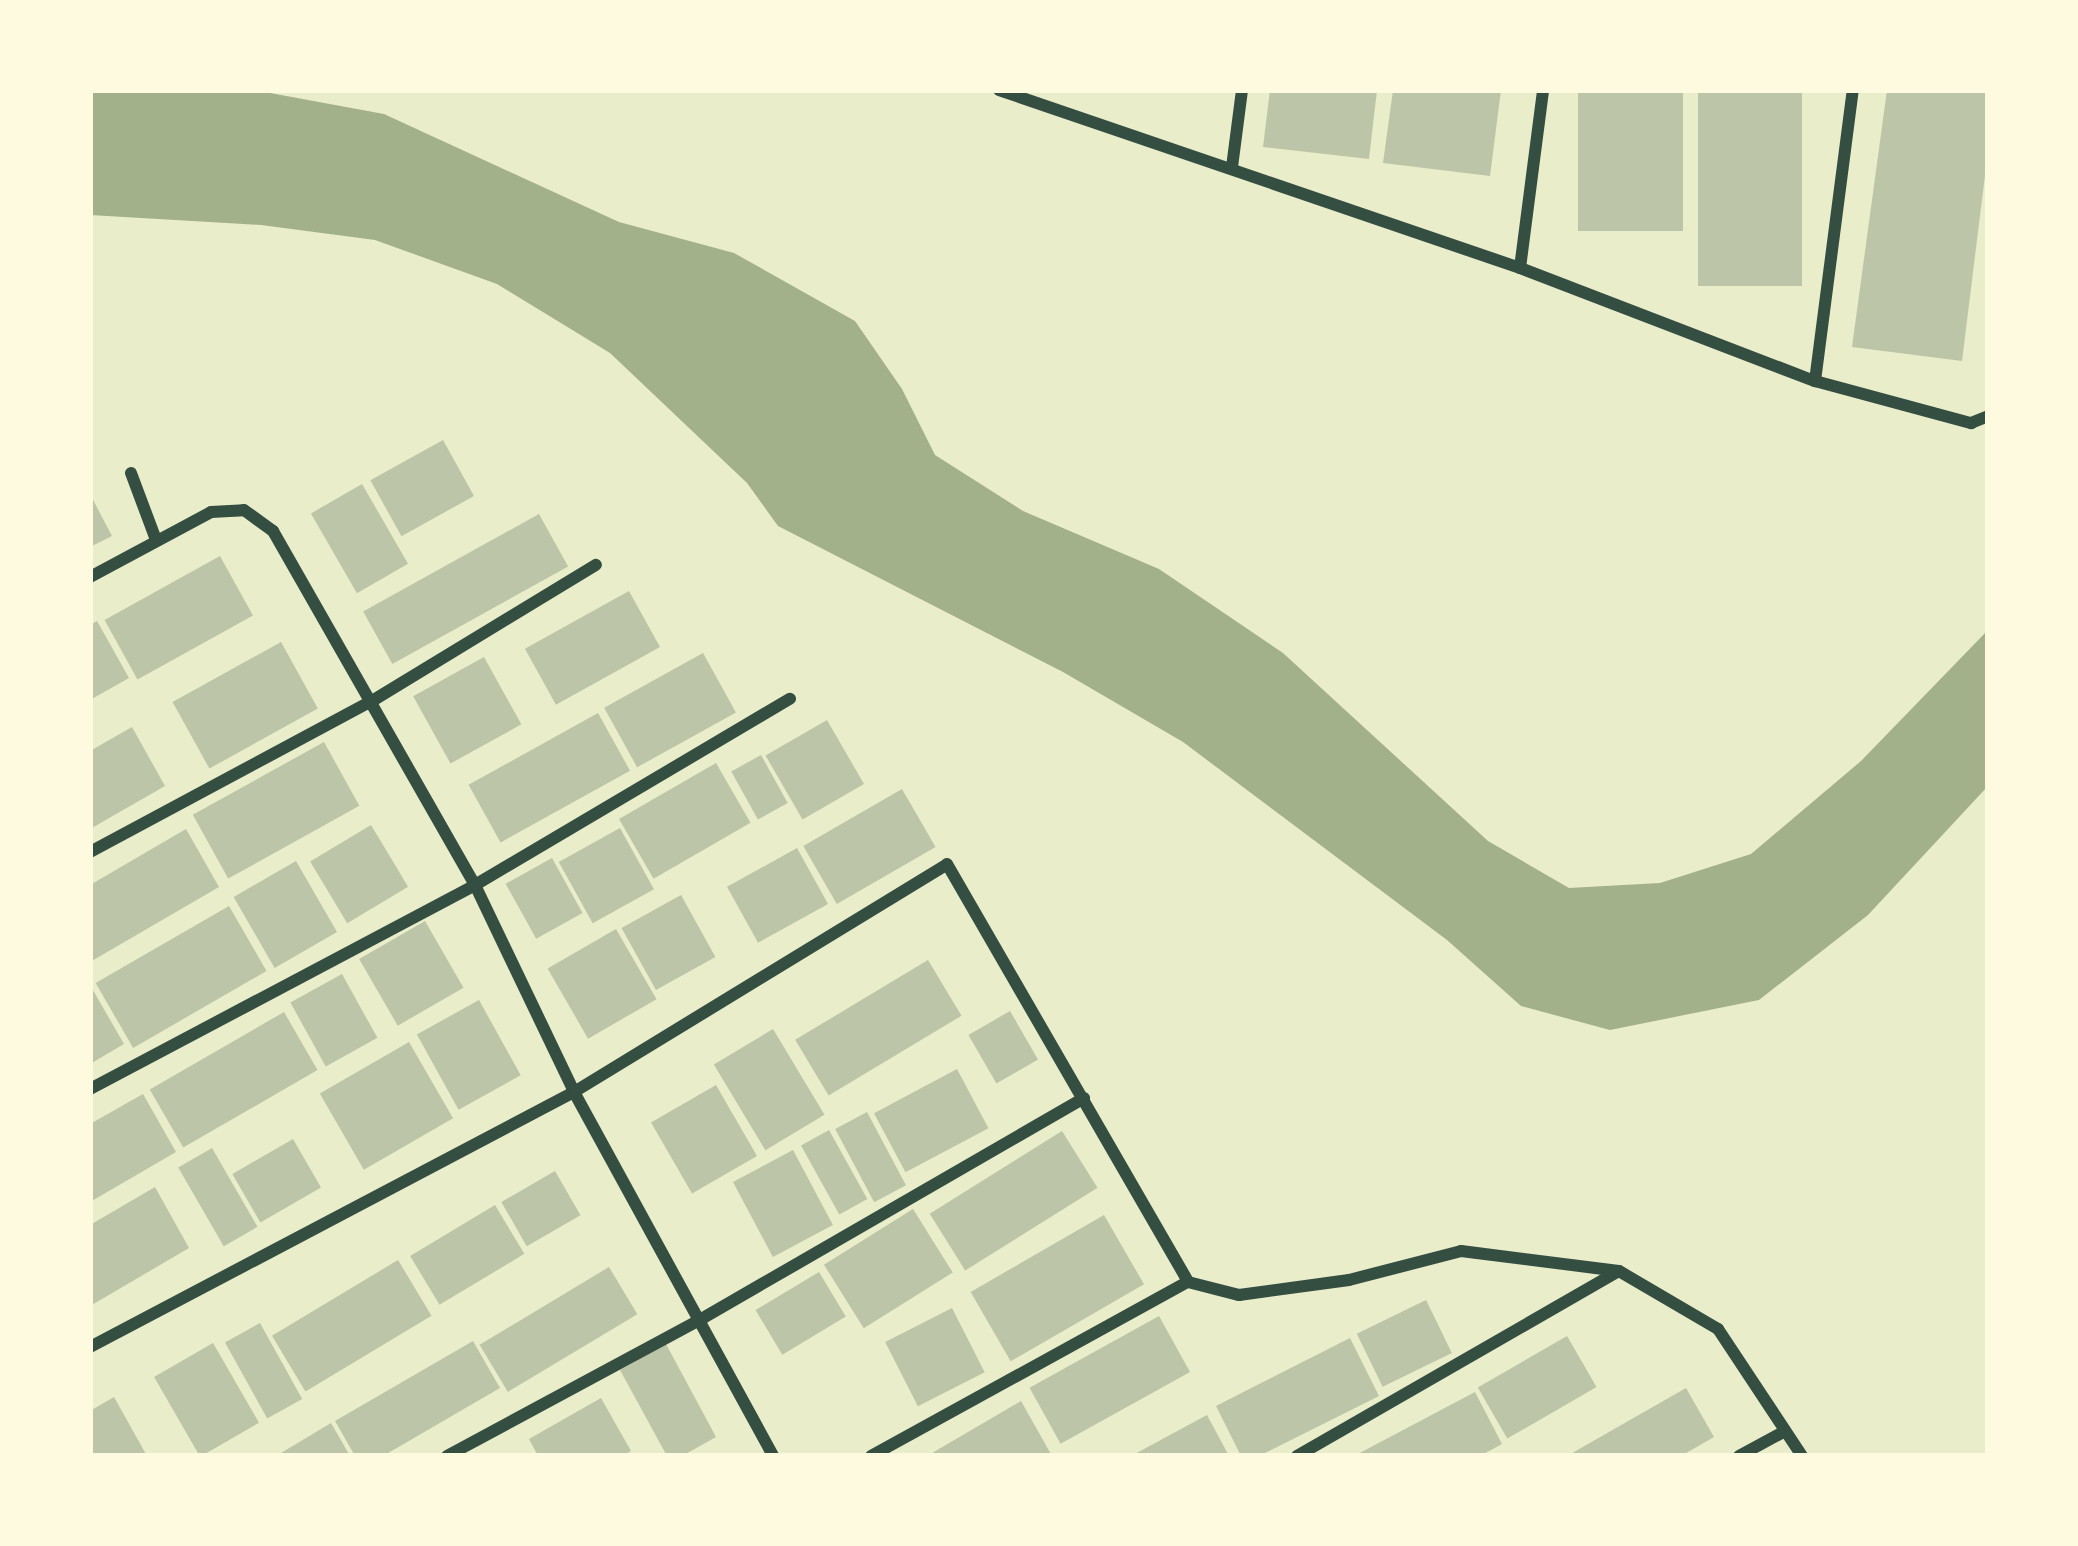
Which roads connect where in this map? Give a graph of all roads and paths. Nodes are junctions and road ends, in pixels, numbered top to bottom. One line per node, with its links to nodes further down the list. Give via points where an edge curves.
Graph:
1 (999, 90): 5 (street)
2 (1242, 90): 5 (street)
3 (1543, 90): 6 (street)
4 (1853, 90): 7 (street)
5 (1232, 167): 6 (street)
6 (1520, 268): 7 (street)
7 (1814, 381): 8 (street, via 1970,423)
8 (1988, 416)
9 (131, 473): 10 (street)
10 (156, 541): 12 (street); 14 (street, via 211,512 244,510 273,531)
11 (596, 566): 14 (street)
12 (90, 578)
13 (790, 699): 16 (street)
14 (372, 701): 15 (street); 16 (street)
15 (90, 852)
16 (475, 884): 17 (street); 18 (street)
17 (90, 1090)
18 (574, 1092): 19 (street, via 947,864); 22 (street); 23 (street)
19 (1084, 1098): 21 (street); 22 (street)
20 (1619, 1271): 21 (street, via 1461,1251 1349,1280 1239,1295); 24 (street, via 1718,1330); 28 (street)
21 (1187, 1282): 27 (street)
22 (703, 1318): 25 (street); 26 (street)
23 (90, 1347)
24 (1785, 1431): 29 (street); 30 (street)
25 (448, 1456)
26 (773, 1456)
27 (872, 1456)
28 (1297, 1456)
29 (1739, 1456)
30 (1802, 1456)

